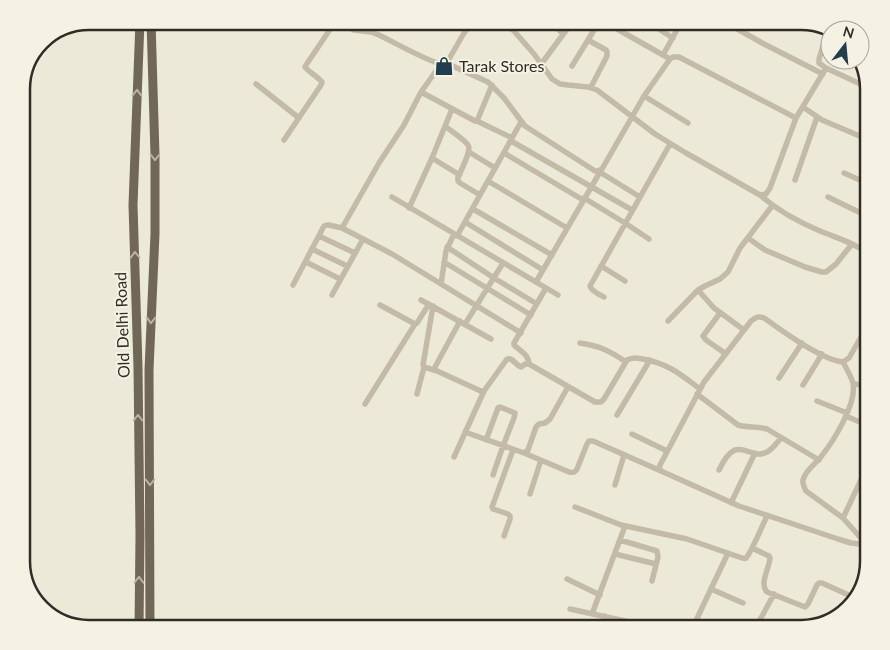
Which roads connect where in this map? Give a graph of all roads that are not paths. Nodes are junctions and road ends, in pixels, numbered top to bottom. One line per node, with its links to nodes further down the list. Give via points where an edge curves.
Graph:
1 (140, 30): 178 (main road, Old Delhi Road, one-way to 1, via 138,367 133,205)
2 (152, 30): 179 (main road, Old Delhi Road, one-way to 179, via 155,234 150,370)
3 (329, 30): 34 (street, via 305,67 322,82)
4 (354, 30): 14 (street)
5 (466, 30): 21 (street)
6 (513, 30): 20 (street)
7 (559, 30): 15 (street)
8 (566, 30): 15 (street)
9 (594, 30): 17 (street)
10 (619, 30): 18 (street)
11 (660, 30): 16 (street)
12 (677, 30): 16 (street)
13 (740, 30): 23 (street)
14 (363, 31): 21 (street)
15 (563, 34): 20 (street)
16 (673, 38): 18 (street)
17 (588, 40): 22 (street); 27 (street, via 607,52)
18 (663, 55): 19 (street)
19 (670, 59): 29 (street); 35 (street, via 679,57)
20 (542, 63): 27 (street, via 560,84)
21 (444, 64): 26 (street); 28 (street)
22 (572, 66)
23 (825, 71): 25 (street); 30 (street)
24 (256, 84): 34 (street)
25 (859, 84)
26 (492, 85): 36 (street); 37 (street)
27 (592, 87): 32 (street)
28 (420, 92): 31 (street); 68 (street, via 404,125)
29 (644, 96): 32 (street); 38 (street)
30 (803, 107): 33 (street); 35 (street)
31 (452, 109): 36 (street); 39 (street)
32 (631, 117): 43 (street); 48 (street)
33 (817, 117): 40 (street); 51 (street)
34 (299, 118): 41 (street)
35 (796, 118): 56 (street, via 770,188 766,194)
36 (477, 121): 42 (street)
37 (521, 122): 42 (street); 48 (street)
38 (688, 123)
39 (445, 126): 44 (street, via 468,144); 46 (street)
40 (860, 136)
41 (284, 140)
42 (512, 140): 45 (street); 54 (street)
43 (670, 144): 56 (street); 59 (street)
44 (468, 152): 47 (street); 50 (street)
45 (504, 153): 47 (street); 60 (street)
46 (432, 158): 50 (street); 62 (street)
47 (496, 168): 53 (street)
48 (599, 172): 54 (street); 59 (street)
49 (844, 173): 52 (street)
50 (458, 176): 55 (street, via 458,181)
51 (795, 180)
52 (860, 180)
53 (488, 181): 55 (street); 69 (street)
54 (591, 186): 60 (street); 64 (street)
55 (480, 194): 63 (street)
56 (760, 195): 61 (street)
57 (392, 197): 62 (street)
58 (828, 197): 65 (street)
59 (640, 198): 64 (street)
60 (583, 199): 67 (street); 69 (street)
61 (772, 206): 72 (street); 75 (street, via 804,224)
62 (409, 208): 70 (street)
63 (472, 209): 66 (street); 80 (street)
64 (632, 210): 67 (street)
65 (860, 213)
66 (465, 222): 70 (street); 86 (street)
67 (626, 223): 74 (street); 85 (street)
68 (342, 228): 71 (street, via 326,224); 73 (street)
69 (567, 228): 80 (street)
70 (456, 235): 76 (street); 83 (street)
71 (319, 236): 78 (street); 79 (street)
72 (748, 238): 75 (street, via 765,250 822,272 836,264); 95 (street, via 724,276)
73 (362, 239): 79 (street); 91 (street)
74 (648, 239)
75 (852, 244): 77 (street)
76 (447, 247): 82 (street); 87 (street)
77 (860, 248)
78 (312, 249): 81 (street); 84 (street)
79 (355, 253): 84 (street)
80 (552, 255): 86 (street)
81 (306, 262): 88 (street); 92 (street)
82 (444, 262): 91 (street); 93 (street)
83 (503, 263): 87 (street); 90 (street)
84 (347, 266): 88 (street)
85 (601, 266): 89 (street); 98 (street, via 590,289)
86 (543, 270): 90 (street)
87 (494, 278): 93 (street); 100 (street)
88 (340, 279): 96 (street)
89 (625, 281)
90 (536, 282): 94 (street)
91 (441, 284): 103 (street)
92 (294, 285)
93 (487, 288): 103 (street); 105 (street)
94 (546, 288): 97 (street); 100 (street)
95 (698, 290): 104 (street); 106 (street)
96 (332, 294)
97 (558, 295)
98 (604, 297)
99 (422, 300): 101 (street)
100 (537, 304): 105 (street)
101 (431, 305): 107 (street); 108 (street); 121 (street)
102 (380, 306): 108 (street)
103 (476, 306): 107 (street); 110 (street)
104 (720, 313): 109 (street); 115 (street, via 704,336)
105 (531, 315): 110 (street)
106 (668, 321)
107 (463, 323): 111 (street); 122 (street, via 435,367)
108 (415, 324): 132 (street)
109 (744, 330): 114 (street, via 756,318 764,318); 115 (street)
110 (520, 332): 120 (street, via 514,345 527,356)
111 (491, 339)
112 (860, 339): 119 (street)
113 (580, 342): 118 (street, via 606,349)
114 (802, 343): 116 (street); 123 (street)
115 (726, 354): 129 (street)
116 (822, 354): 119 (street); 125 (street)
117 (650, 360): 118 (street, via 632,358); 129 (street, via 668,366); 134 (street)
118 (626, 362): 127 (street, via 601,402)
119 (843, 362): 124 (street)
120 (529, 364): 127 (street); 128 (street, via 521,367 507,359)
121 (424, 367): 122 (street); 130 (street)
122 (437, 371): 128 (street)
123 (779, 378)
124 (853, 383): 126 (street); 133 (street)
125 (803, 385)
126 (860, 385)
127 (568, 387): 143 (street, via 550,419 536,427)
128 (483, 392): 136 (street)
129 (698, 392): 138 (street, via 738,425 767,429); 142 (street)
130 (417, 394)
131 (817, 401): 133 (street)
132 (365, 404)
133 (847, 415): 135 (street); 148 (street)
134 (617, 416)
135 (860, 422)
136 (465, 432): 139 (street); 146 (street)
137 (632, 434): 142 (street)
138 (781, 438): 144 (street, via 766,453); 148 (street)
139 (486, 440): 140 (street); 140 (street, via 498,408 504,408 515,415)
140 (503, 446): 141 (street); 151 (street)
141 (513, 450): 143 (street); 160 (street, via 492,507 510,516)
142 (667, 451): 150 (street, via 659,467)
143 (524, 453): 147 (street)
144 (755, 453): 149 (street, via 737,449); 155 (street)
145 (624, 455): 147 (street, via 589,441 576,472); 150 (street); 153 (street)
146 (454, 456)
147 (541, 460): 154 (street)
148 (819, 460): 158 (street, via 803,480 806,491)
149 (719, 470)
150 (661, 471): 155 (street)
151 (493, 475)
152 (860, 484): 158 (street)
153 (615, 485)
154 (530, 494)
155 (731, 503): 157 (street)
156 (575, 507): 159 (street)
157 (767, 516): 163 (street); 164 (street)
158 (843, 518): 161 (street)
159 (625, 526): 162 (street); 165 (street, via 676,536)
160 (504, 536)
161 (860, 536)
162 (620, 540): 166 (street); 167 (street, via 656,551)
163 (860, 544)
164 (752, 548): 165 (street, via 745,558); 171 (street, via 770,558 763,587)
165 (728, 553): 170 (street)
166 (615, 554): 167 (street); 172 (street)
167 (656, 564): 169 (street)
168 (567, 579): 172 (street)
169 (652, 581)
170 (711, 589): 174 (street); 182 (street)
171 (774, 594): 173 (street, via 805,607 819,583); 183 (street)
172 (600, 595): 176 (street)
173 (849, 595)
174 (743, 603)
175 (570, 609): 176 (street)
176 (592, 614): 177 (street)
177 (605, 616): 180 (street); 181 (street)
178 (138, 620)
179 (150, 620)
180 (603, 620)
181 (623, 620)
182 (696, 620)
183 (760, 620)

